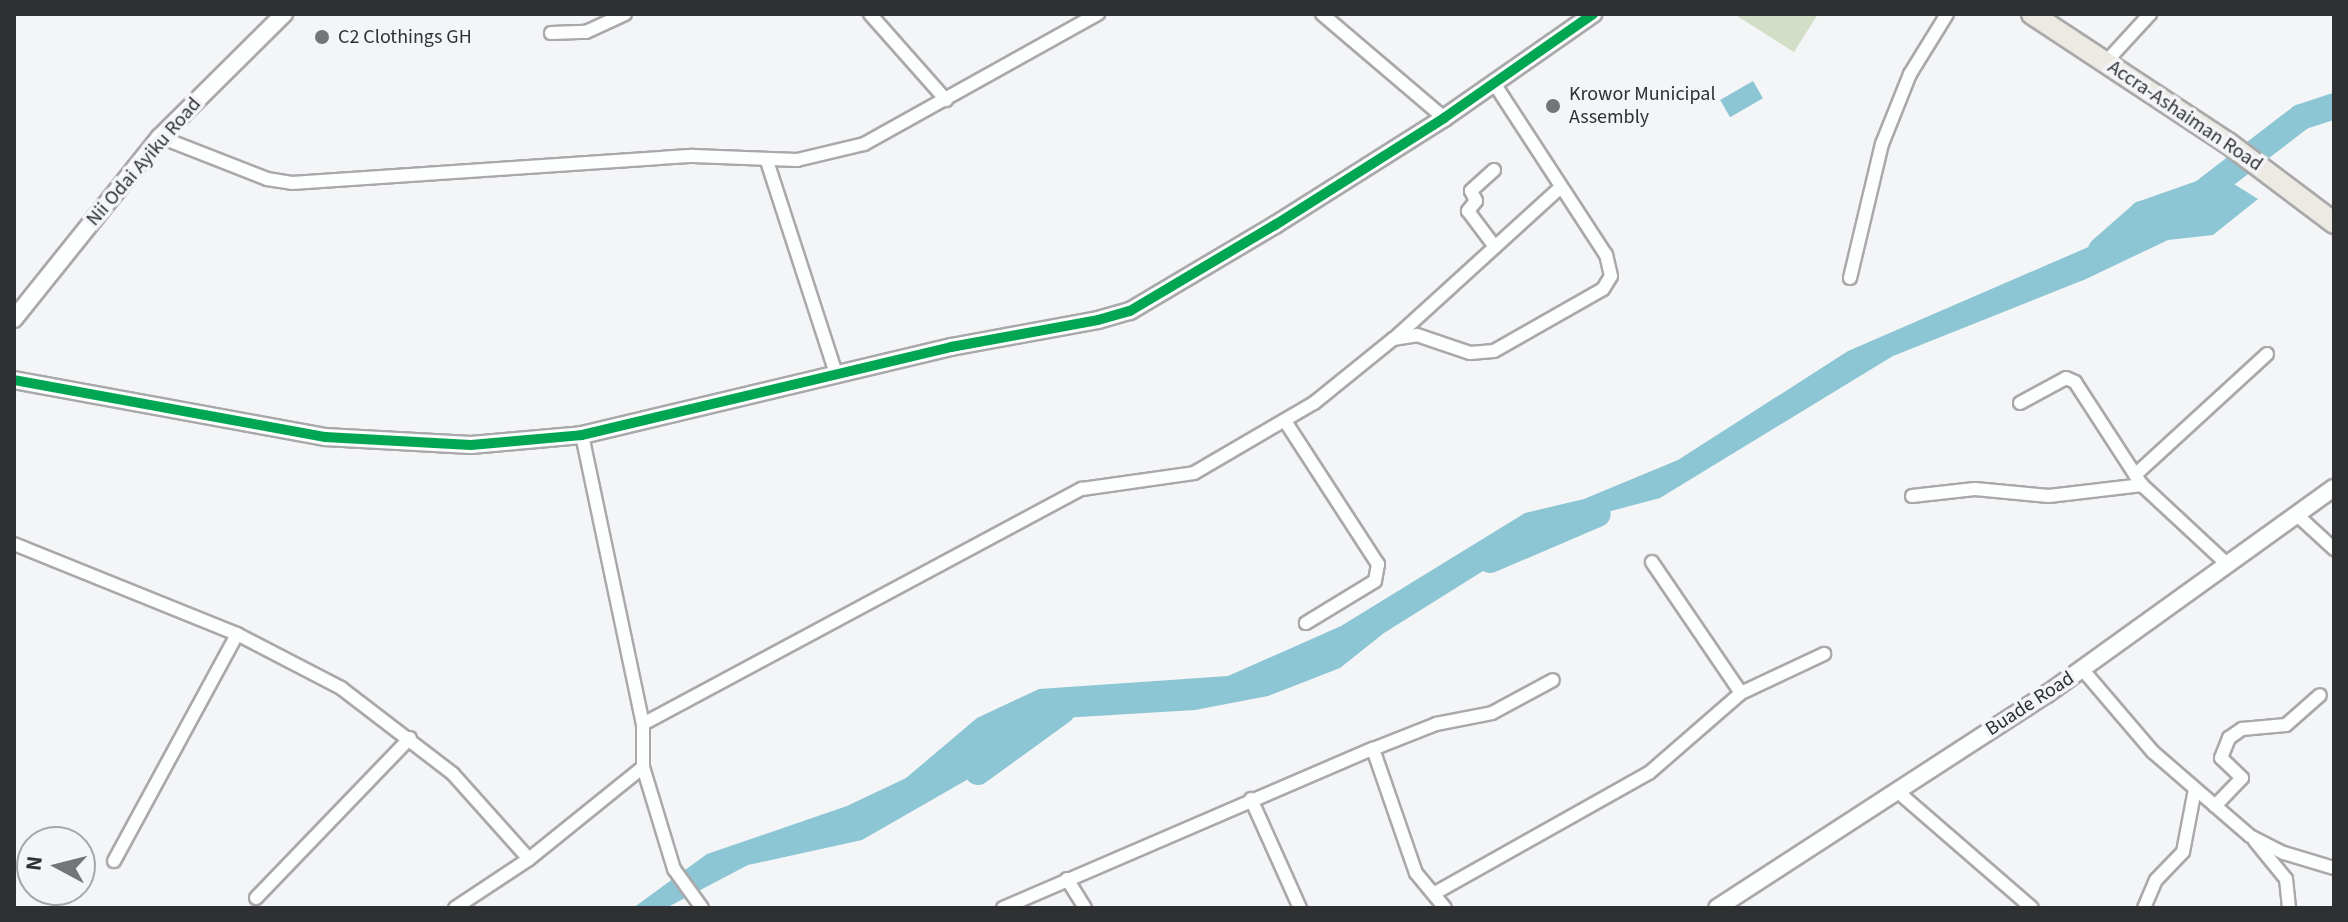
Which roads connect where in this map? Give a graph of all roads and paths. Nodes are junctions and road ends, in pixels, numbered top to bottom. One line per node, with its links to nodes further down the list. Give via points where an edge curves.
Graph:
1 (284, 14): 15 (street, Nii Odai Ayiku Road)
2 (625, 14): 10 (street, via 586,32)
3 (870, 14): 13 (street)
4 (1098, 14): 13 (street)
5 (1322, 14): 14 (street)
6 (1593, 14): 12 (street)
7 (1947, 14): 21 (street, via 1910,74 1882,144)
8 (2032, 14): 11 (main road, Accra-Ashaiman Road)
9 (2150, 14): 11 (street)
10 (551, 33)
11 (2105, 63): 19 (main road, Accra-Ashaiman Road, via 2228,143)
12 (1494, 83): 14 (street); 18 (street)
13 (946, 100): 16 (street, via 864,144 797,160)
14 (1444, 118): 25 (street, via 1130,311)
15 (160, 137): 16 (street, via 267,179 292,183 693,156); 22 (street, Nii Odai Ayiku Road)
16 (767, 161): 25 (street)
17 (1494, 170): 20 (street, via 1471,191 1476,201 1468,211)
18 (1560, 188): 20 (street); 23 (street, via 1606,255 1611,276 1603,289 1494,351 1470,353 1417,335)
19 (2334, 223)
20 (1495, 247): 23 (street)
21 (1850, 278)
22 (14, 319)
23 (1393, 339): 28 (street)
24 (2267, 354): 30 (street)
25 (836, 373): 29 (street)
26 (14, 380): 29 (street, via 370,443 471,445)
27 (2020, 403): 30 (street, via 2066,378 2075,382)
28 (1285, 421): 38 (street, via 1378,564 1375,581); 45 (street, via 1194,473 1082,489)
29 (582, 435): 45 (street)
30 (2138, 480): 32 (street, via 2067,495 1975,489); 37 (street)
31 (2334, 488): 33 (street, Buade Road)
32 (1912, 496)
33 (2298, 516): 35 (street); 37 (street, Buade Road)
34 (14, 544): 39 (street)
35 (2334, 549)
36 (1652, 562): 43 (street)
37 (2228, 565): 41 (street, Buade Road)
38 (1306, 623)
39 (237, 634): 46 (street, via 341,688); 55 (street)
40 (1824, 654): 43 (street)
41 (2082, 669): 49 (street, via 2153,752); 50 (street, Buade Road)
42 (1553, 680): 47 (street, via 1492,713 1436,724)
43 (1741, 693): 58 (street, via 1649,773)
44 (2320, 695): 52 (street, via 2286,725 2242,729 2229,738 2221,758 2242,778)
45 (643, 724): 48 (street)
46 (410, 738): 54 (street, via 453,774); 59 (street)
47 (1373, 749): 51 (street); 58 (street, via 1416,873)
48 (643, 767): 54 (street); 60 (street, via 674,869)
49 (2195, 789): 52 (street); 68 (street, via 2183,852 2156,880)
50 (1898, 792): 66 (street, Buade Road); 67 (street)
51 (1251, 799): 57 (street); 64 (street)
52 (2215, 806): 53 (street)
53 (2250, 836): 56 (street); 69 (street, via 2286,879)
54 (529, 859): 61 (street)
55 (114, 861)
56 (2334, 868)
57 (1067, 879): 62 (street); 63 (street)
58 (1435, 893): 65 (street)
59 (256, 898)
60 (698, 903)
61 (455, 908)
62 (1003, 908)
63 (1085, 908)
64 (1300, 908)
65 (1445, 908)
66 (1717, 908)
67 (2032, 908)
68 (2144, 908)
69 (2289, 908)

